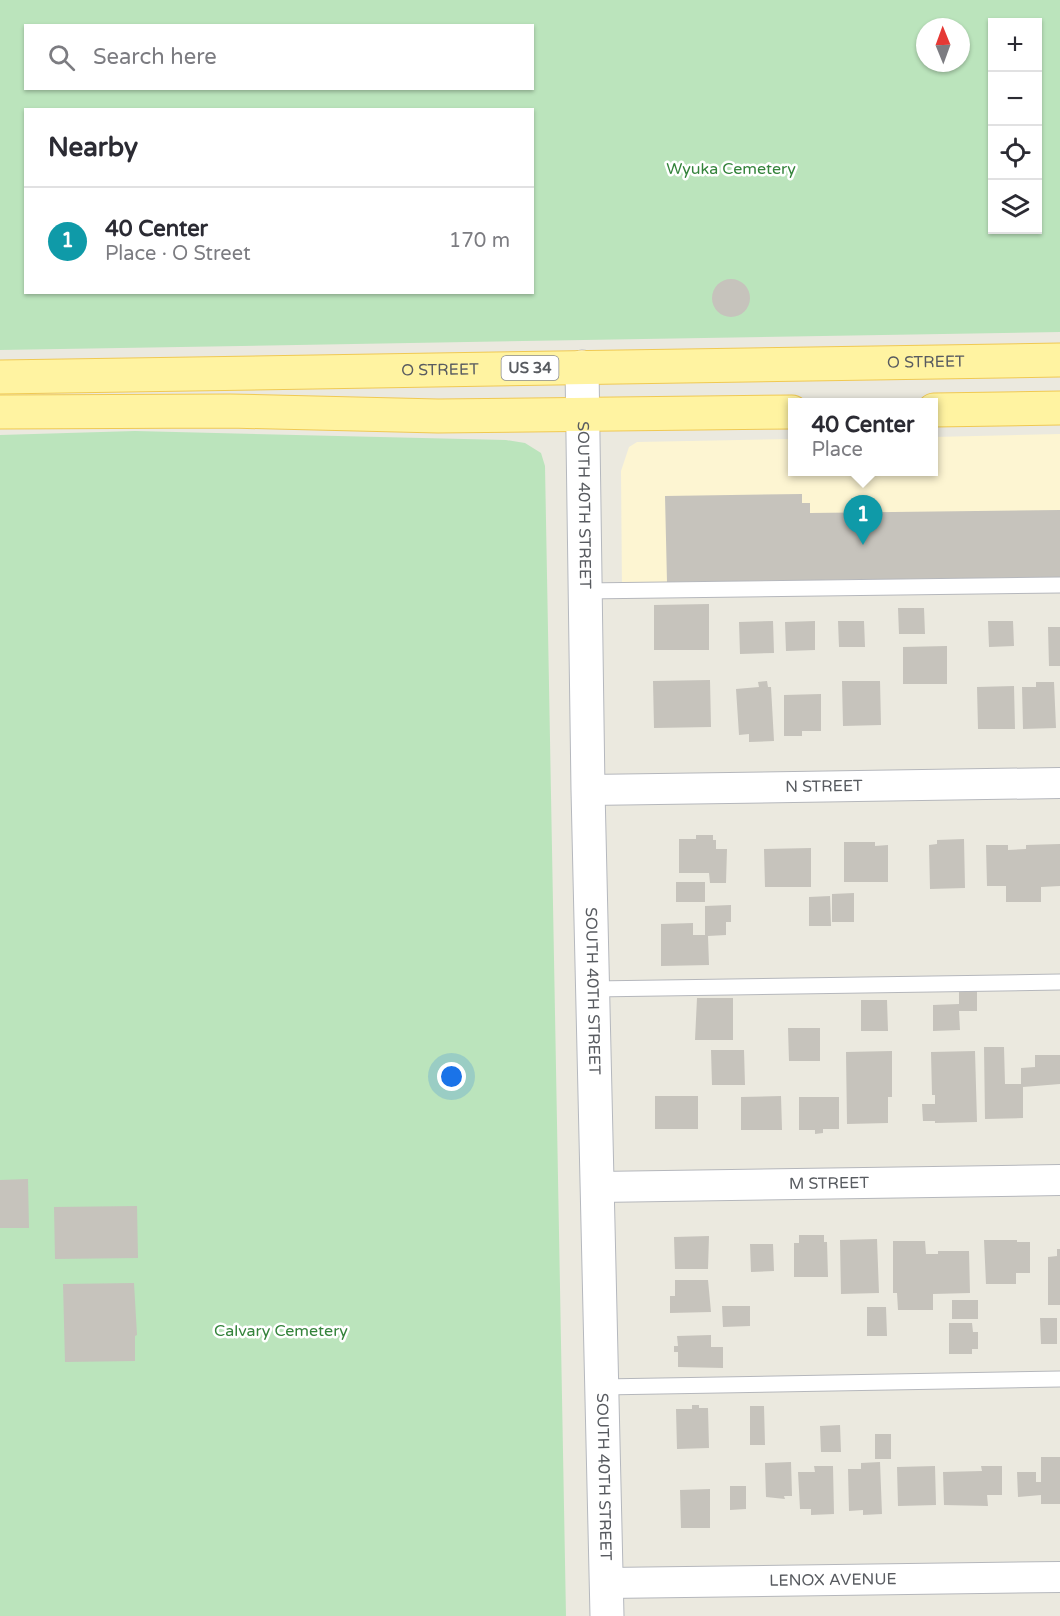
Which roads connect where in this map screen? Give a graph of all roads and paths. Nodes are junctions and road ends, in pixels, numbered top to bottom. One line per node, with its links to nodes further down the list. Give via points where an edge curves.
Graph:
1 (1060, 360): 2 (main road, O STREET / US 34)
2 (582, 367): 3 (main road, O STREET / US 34); 8 (main road, SOUTH 40TH STREET)
3 (0, 377)
4 (1060, 408): 5 (main road)
5 (938, 410)
6 (0, 412): 8 (main road)
7 (788, 412): 8 (main road)
8 (583, 415): 10 (main road, SOUTH 40TH STREET)
9 (1060, 585): 10 (lane)
10 (584, 591): 12 (main road, SOUTH 40TH STREET)
11 (1060, 783): 12 (street, N STREET)
12 (588, 790): 14 (main road, SOUTH 40TH STREET)
13 (1060, 982): 14 (lane)
14 (593, 989): 16 (main road, SOUTH 40TH STREET)
15 (1060, 1180): 16 (street, M STREET)
16 (598, 1187): 18 (main road, SOUTH 40TH STREET)
17 (1060, 1379): 18 (lane)
18 (602, 1386): 20 (main road, SOUTH 40TH STREET)
19 (1060, 1577): 20 (street, LENOX AVENUE)
20 (607, 1583): 21 (main road, SOUTH 40TH STREET)
21 (607, 1616)

